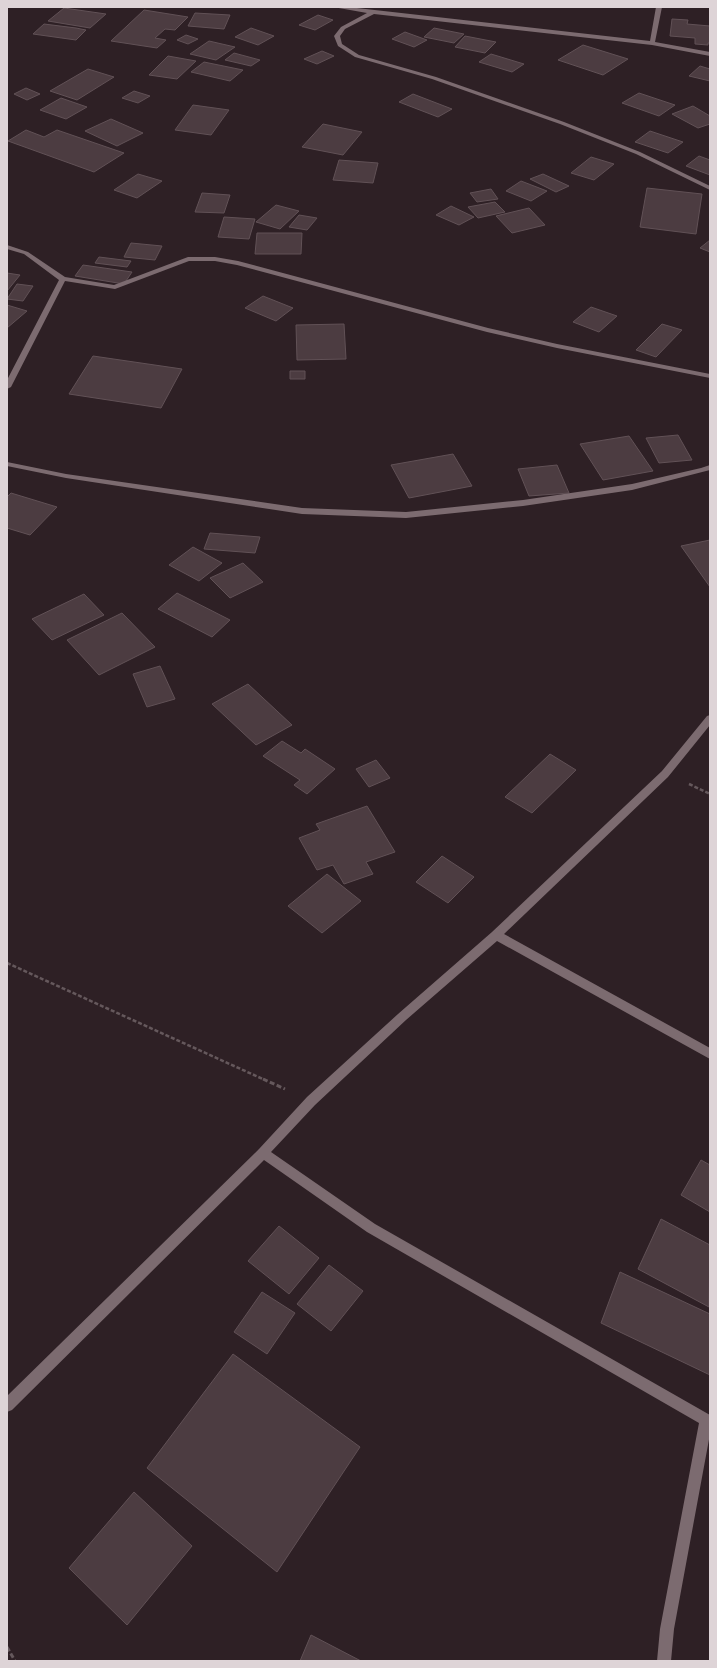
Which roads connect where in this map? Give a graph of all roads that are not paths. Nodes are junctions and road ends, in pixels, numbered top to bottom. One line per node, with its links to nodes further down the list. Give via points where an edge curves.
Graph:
1 (336, 7): 3 (street)
2 (659, 7): 4 (street)
3 (373, 12): 4 (street); 6 (street, via 343,28 337,36 340,45 357,56 434,78 562,123 638,153)
4 (652, 43): 5 (street)
5 (710, 54)
6 (710, 188)
7 (7, 247): 8 (street, via 26,253)
8 (63, 279): 9 (street, via 115,287 188,259 221,260 487,330); 10 (street)
9 (710, 376)
10 (7, 387)
11 (7, 464): 12 (street, via 66,476 302,511 406,515 523,504 632,487)
12 (710, 467)
13 (710, 718): 14 (street, via 665,774)
14 (496, 935): 15 (street); 16 (street, via 311,1101)
15 (710, 1054)
16 (263, 1153): 17 (street); 18 (street, via 371,1228)
17 (7, 1405)
18 (708, 1421): 19 (street, via 667,1629)
19 (664, 1661)

